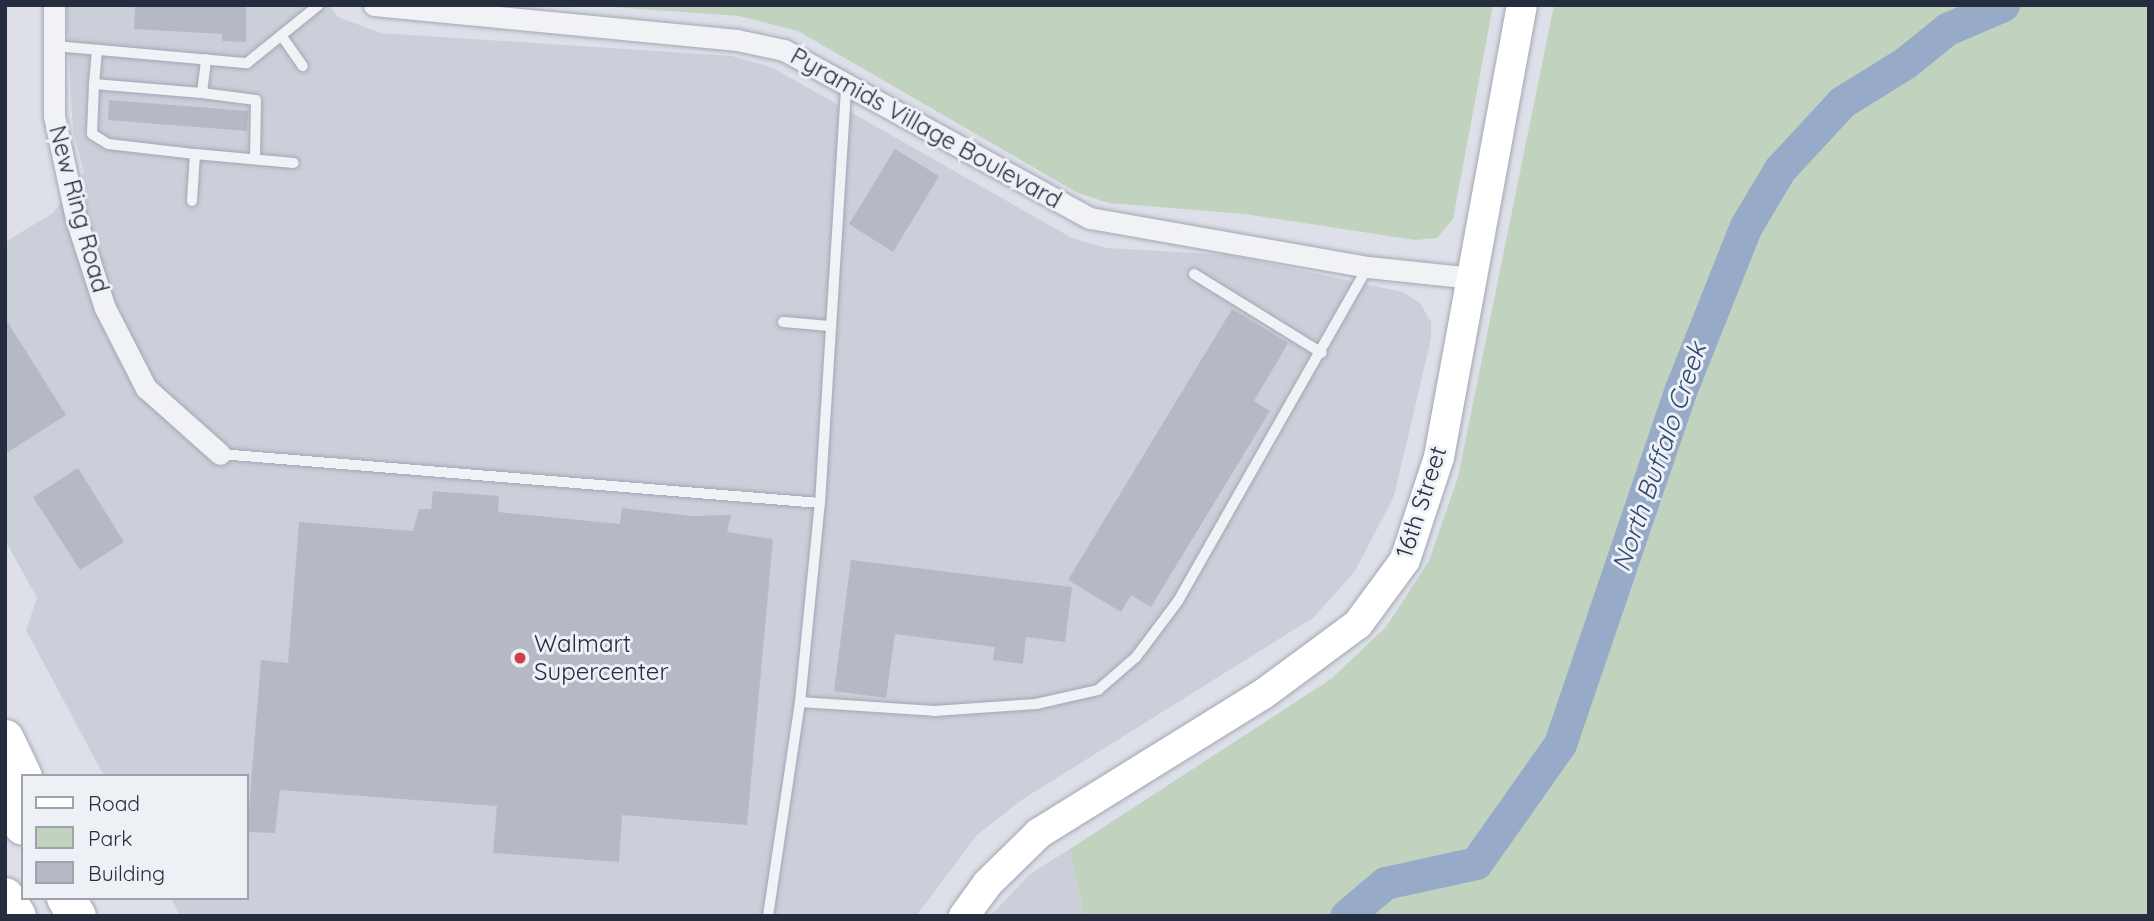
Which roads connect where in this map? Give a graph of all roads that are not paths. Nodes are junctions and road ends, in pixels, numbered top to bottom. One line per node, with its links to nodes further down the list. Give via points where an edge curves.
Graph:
1 (54, 5): 6 (street, New Ring Road)
2 (319, 5): 5 (lane)
3 (374, 5): 11 (street, Pyramids Village Boulevard, via 737,40 784,50)
4 (1522, 5): 19 (street, 16th Street)
5 (281, 35): 8 (lane, via 247,63); 9 (lane)
6 (55, 46): 7 (lane); 23 (street, New Ring Road, via 54,116 76,219 105,308 146,388)
7 (97, 50): 8 (lane); 10 (lane)
8 (206, 59): 12 (lane)
9 (303, 66)
10 (94, 83): 12 (lane); 13 (lane, via 89,125 98,140)
11 (846, 86): 17 (street, Pyramids Village Boulevard, via 1090,218); 21 (lane)
12 (202, 93): 14 (lane, via 256,100)
13 (195, 154): 14 (lane); 16 (lane)
14 (255, 159): 15 (lane)
15 (294, 163)
16 (192, 201)
17 (1368, 267): 19 (street, Pyramids Village Boulevard); 22 (lane)
18 (1194, 274): 22 (lane)
19 (1472, 278): 37 (street, 16th Street, via 1439,457 1405,560 1359,624 1262,695 1038,833 987,884)
20 (783, 322): 21 (lane)
21 (830, 326): 24 (lane)
22 (1322, 353): 25 (lane, via 1178,601 1136,657 1098,690 1036,704 934,711)
23 (220, 454): 24 (lane)
24 (820, 503): 25 (lane)
25 (800, 702): 36 (lane)
26 (5, 739): 27 (highway)
27 (22, 774)
28 (5, 797): 29 (highway)
29 (21, 823)
30 (5, 897): 33 (highway)
31 (67, 900): 34 (highway)
32 (81, 900): 35 (highway)
33 (17, 916)
34 (77, 916)
35 (89, 916)
36 (768, 916)
37 (964, 916)

